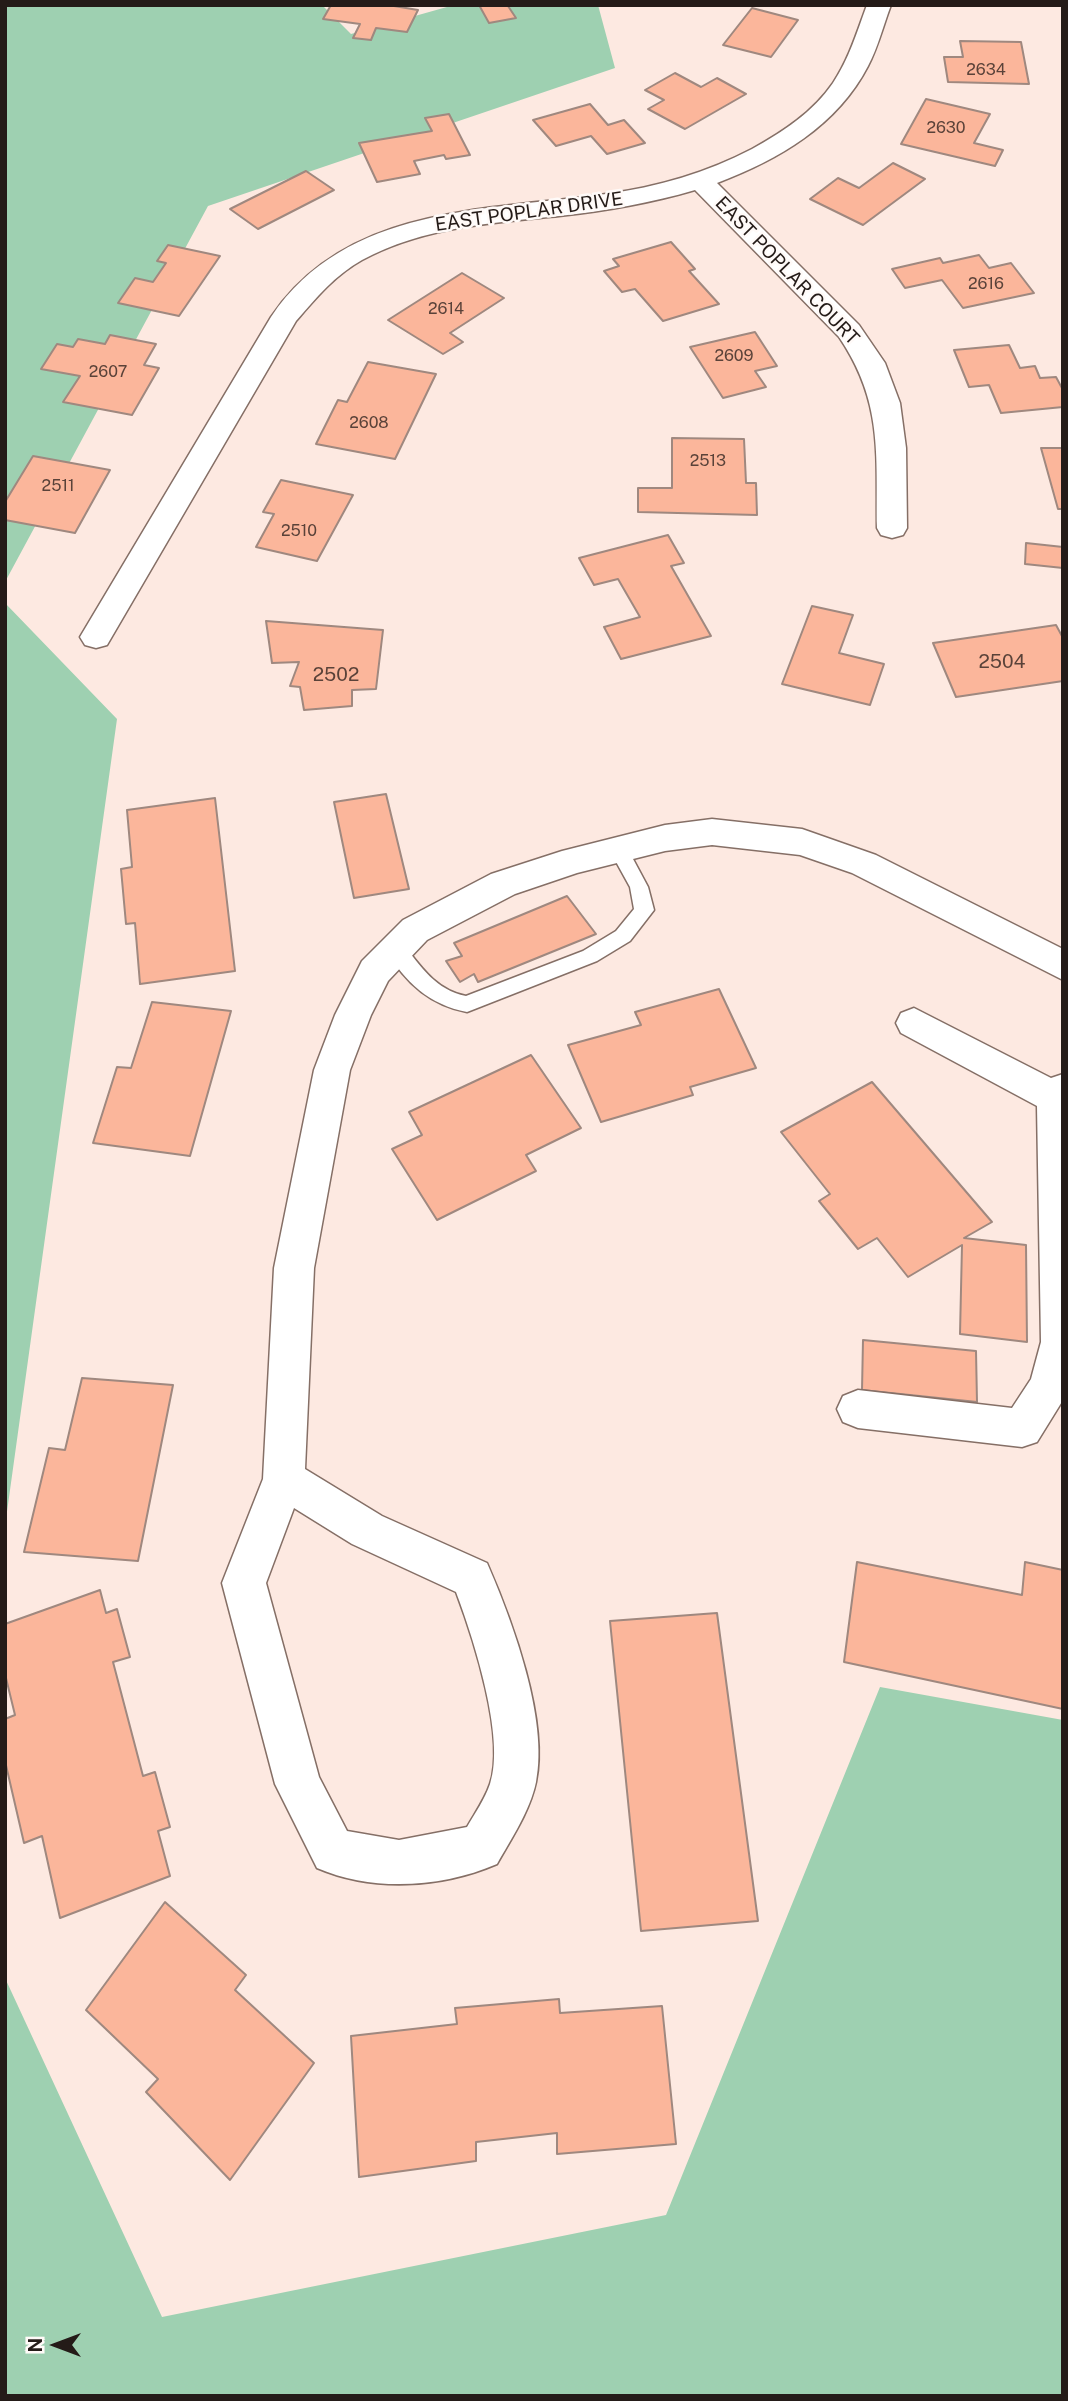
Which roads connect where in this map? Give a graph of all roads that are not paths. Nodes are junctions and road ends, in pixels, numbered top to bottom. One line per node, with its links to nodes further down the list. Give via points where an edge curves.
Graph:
1 (879, 5): 2 (street, EAST POPLAR DRIVE, via 852,72 822,112 773,148)
2 (701, 181): 3 (street, EAST POPLAR COURT, via 849,331 871,363 886,403); 4 (street, EAST POPLAR DRIVE, via 604,203 478,215 423,226 366,247 334,266 285,317)
3 (892, 528)
4 (96, 637)
5 (618, 849): 6 (street, via 503,884 415,930); 6 (lane, via 639,887 644,910 623,936 590,956 467,1004 446,1001 425,985); 7 (street, via 712,832 802,842 864,864)
6 (396, 949): 11 (street, via 374,971 332,1070 294,1268)
7 (1063, 967)
8 (914, 1023): 9 (street)
9 (1059, 1094): 10 (street, via 1061,1342 1049,1386 1022,1428)
10 (858, 1409)
11 (284, 1479): 11 (street, via 366,1530 472,1578 485,1610 513,1720 514,1782 481,1848 399,1863 333,1852 298,1784 244,1583)

